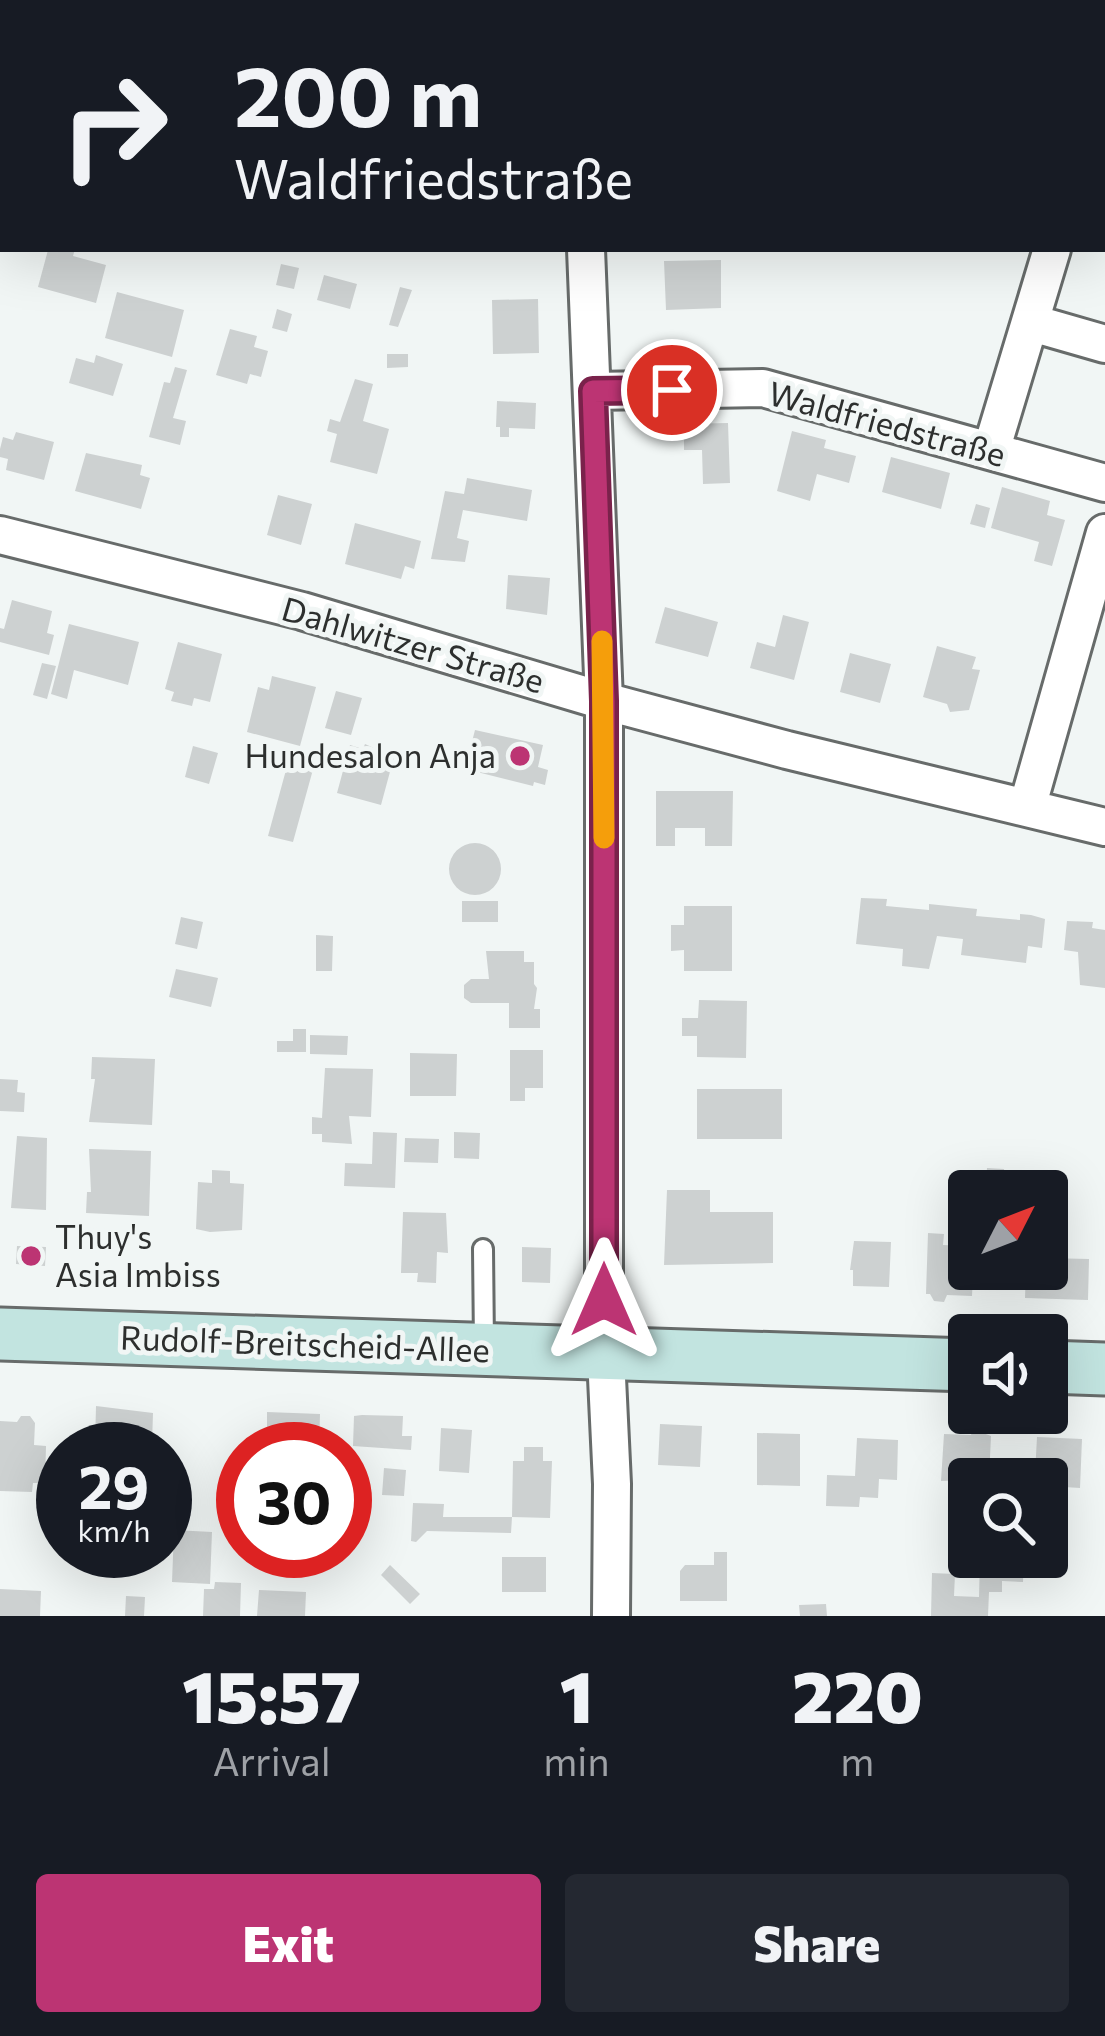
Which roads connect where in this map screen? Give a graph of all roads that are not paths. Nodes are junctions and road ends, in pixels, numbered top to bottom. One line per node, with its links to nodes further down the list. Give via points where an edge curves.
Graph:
1 (586, 252): 5 (street)
2 (1051, 252): 3 (street)
3 (1032, 323): 4 (street); 6 (street)
4 (1105, 344)
5 (593, 391): 6 (street, Waldfriedstraße, via 763,388); 10 (street)
6 (992, 451): 7 (street, Waldfriedstraße)
7 (1105, 483)
8 (1105, 532): 11 (street)
9 (0, 536): 10 (street, Dahlwitzer Straße, via 302,611)
10 (604, 701): 11 (street, Dahlwitzer Straße); 16 (street)
11 (1027, 808): 12 (street, Dahlwitzer Straße)
12 (1105, 827)
13 (483, 1249): 15 (lane)
14 (0, 1334): 15 (street, Rudolf-Breitscheid-Allee)
15 (484, 1349): 16 (street, Rudolf-Breitscheid-Allee)
16 (605, 1353): 17 (street, Rudolf-Breitscheid-Allee); 20 (street)
17 (948, 1364)
18 (1068, 1368): 19 (street)
19 (1105, 1369)
20 (611, 1616)

